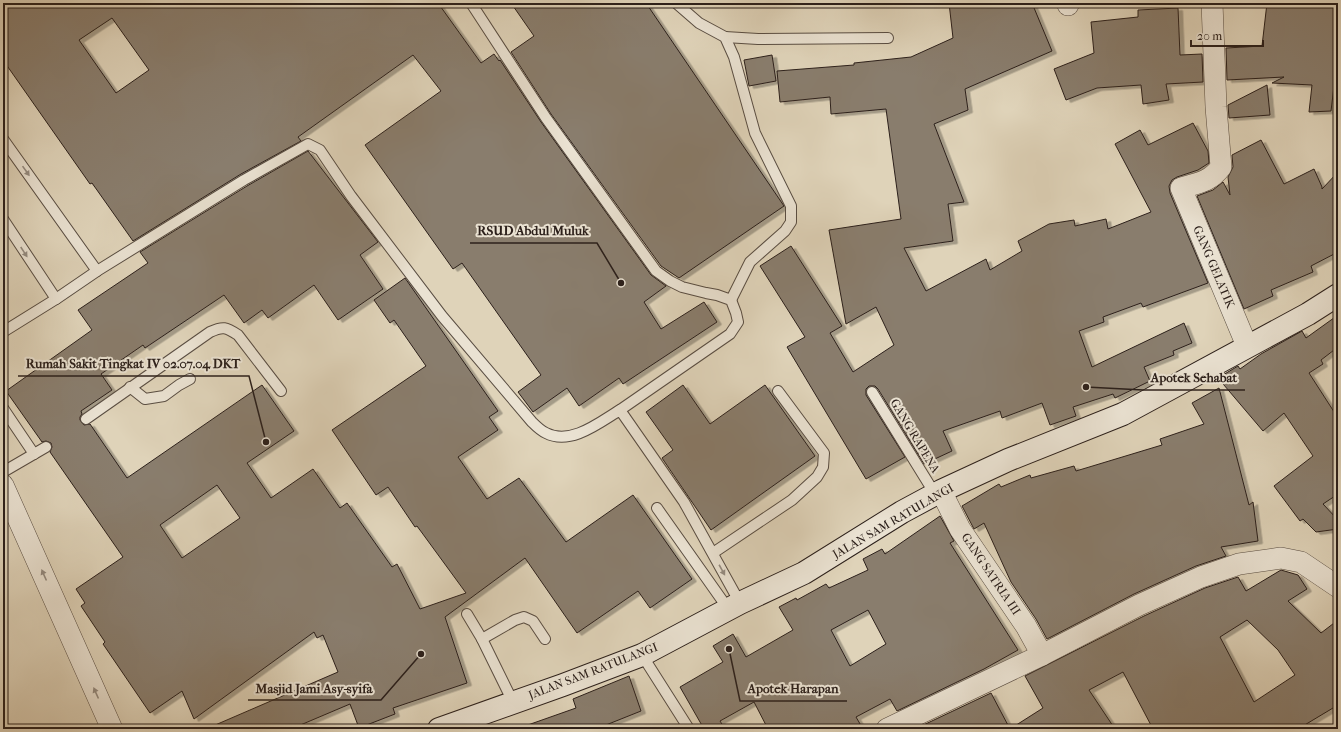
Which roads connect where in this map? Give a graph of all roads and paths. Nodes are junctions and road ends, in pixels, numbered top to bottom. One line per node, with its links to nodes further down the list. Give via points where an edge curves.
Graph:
1 (471, 3): 11 (lane, via 546,118 656,270 682,287)
2 (676, 3): 4 (lane, via 699,23)
3 (1212, 3): 13 (street, GANG GELATIK, via 1221,167 1215,175 1202,182 1181,188)
4 (725, 36): 5 (lane, via 758,39); 11 (lane, via 734,57 755,133 792,206 791,222 785,231 750,262)
5 (888, 38)
6 (3, 139): 8 (lane, one-way to 8)
7 (3, 219): 10 (lane, one-way to 10)
8 (97, 271): 10 (lane); 20 (lane, via 244,180 308,144 320,150 351,196 442,316 532,422 546,433 559,437 583,433)
9 (1338, 295): 13 (street, JALAN SAM RATULANGI)
10 (56, 299): 12 (lane)
11 (731, 300): 20 (lane, via 738,322 730,334)
12 (3, 332)
13 (1247, 346): 26 (street, JALAN SAM RATULANGI, via 1123,414 1008,460)
14 (190, 379): 15 (lane, via 164,396 145,399)
15 (130, 387): 16 (lane, via 210,332 220,328 229,329 238,335); 21 (lane)
16 (281, 391)
17 (778, 391): 28 (lane, via 824,453 823,467 817,477 792,500)
18 (872, 392): 26 (lane, GANG RAPENA)
19 (3, 408): 23 (lane)
20 (620, 410): 28 (lane, via 684,502)
21 (86, 419)
22 (46, 447): 23 (lane)
23 (34, 454): 24 (lane)
24 (3, 472)
25 (3, 485): 37 (street, one-way to 25)
26 (938, 493): 30 (street, JALAN SAM RATULANGI, via 902,512 804,573); 35 (street, GANG SATRIA III, via 1026,626)
27 (657, 508): 30 (lane)
28 (713, 553): 30 (lane, one-way to 30)
29 (1338, 588): 35 (street, via 1301,562 1281,558 1239,564 1201,576)
30 (734, 607): 34 (street, JALAN SAM RATULANGI)
31 (467, 614): 32 (lane)
32 (482, 639): 33 (lane, via 524,617 533,621); 36 (lane)
33 (545, 639)
34 (642, 655): 36 (street, JALAN SAM RATULANGI); 39 (lane)
35 (1042, 655): 40 (street)
36 (513, 702): 38 (street, JALAN SAM RATULANGI)
37 (112, 729)
38 (439, 729)
39 (689, 729)
40 (887, 729)

